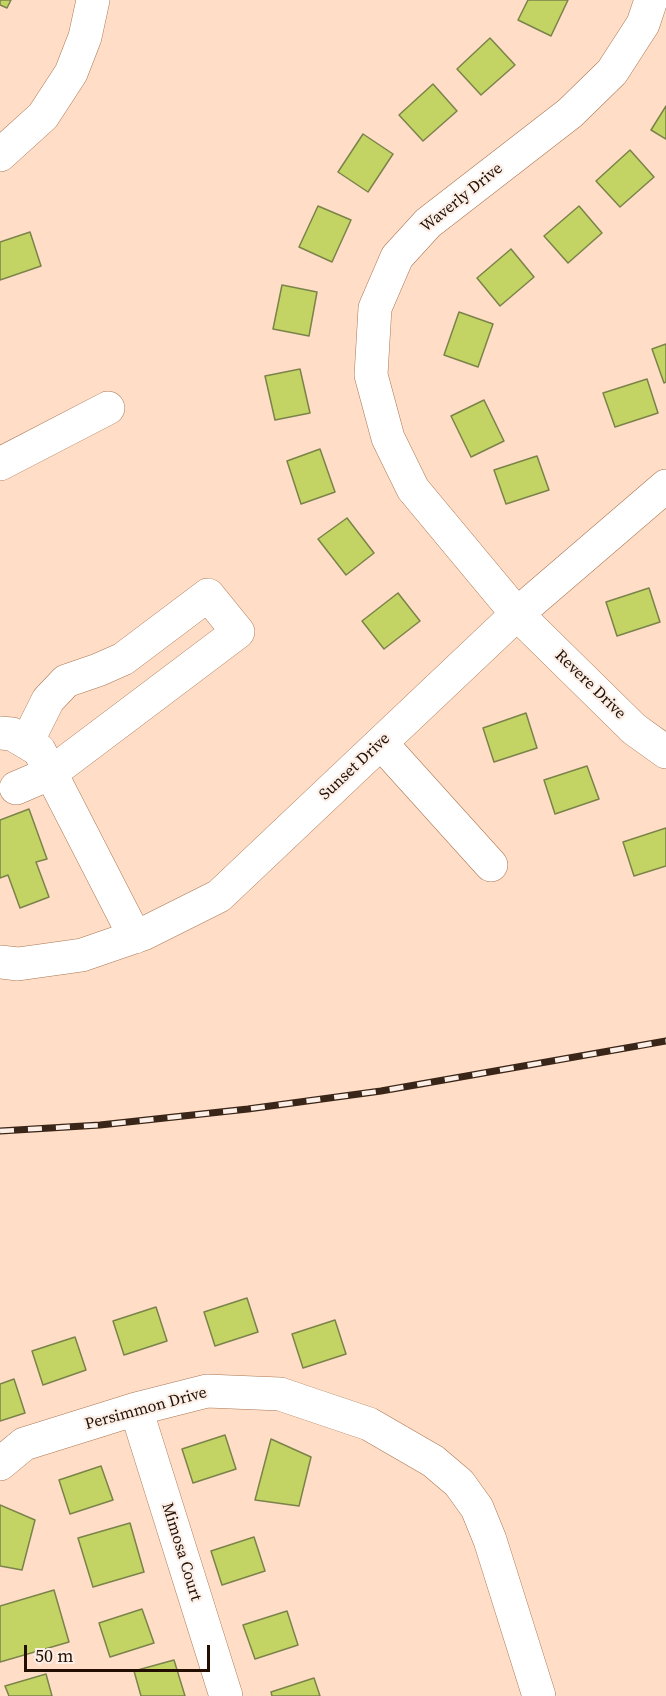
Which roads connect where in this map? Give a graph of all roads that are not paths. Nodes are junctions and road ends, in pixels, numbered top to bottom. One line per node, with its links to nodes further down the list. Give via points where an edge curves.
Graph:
1 (93, 0): 3 (street, via 85,37 71,73 44,116)
2 (651, 0): 7 (street, Waverly Drive, via 643,24 612,72 570,113 428,223 397,257 375,308 371,375 388,438 413,489)
3 (0, 155)
4 (108, 408): 5 (street)
5 (0, 464)
6 (666, 486): 7 (street, Sunset Drive)
7 (517, 614): 9 (street, Sunset Drive); 10 (street, Revere Drive, via 634,729)
8 (13, 738): 11 (street, via 39,750); 11 (street, via 66,681 123,659 208,595 238,632)
9 (381, 743): 13 (street); 14 (street, Sunset Drive, via 219,896)
10 (666, 752)
11 (51, 773): 12 (street); 14 (street)
12 (16, 788)
13 (491, 865)
14 (135, 937): 15 (street, Sunset Drive, via 82,955 18,964)
15 (0, 962)
16 (136, 1409): 17 (street, Persimmon Drive, via 24,1444); 18 (street, Mimosa Court); 19 (street, Persimmon Drive, via 207,1391 280,1394 369,1424 433,1461 459,1484 477,1508)
17 (0, 1464)
18 (226, 1696)
19 (539, 1696)

